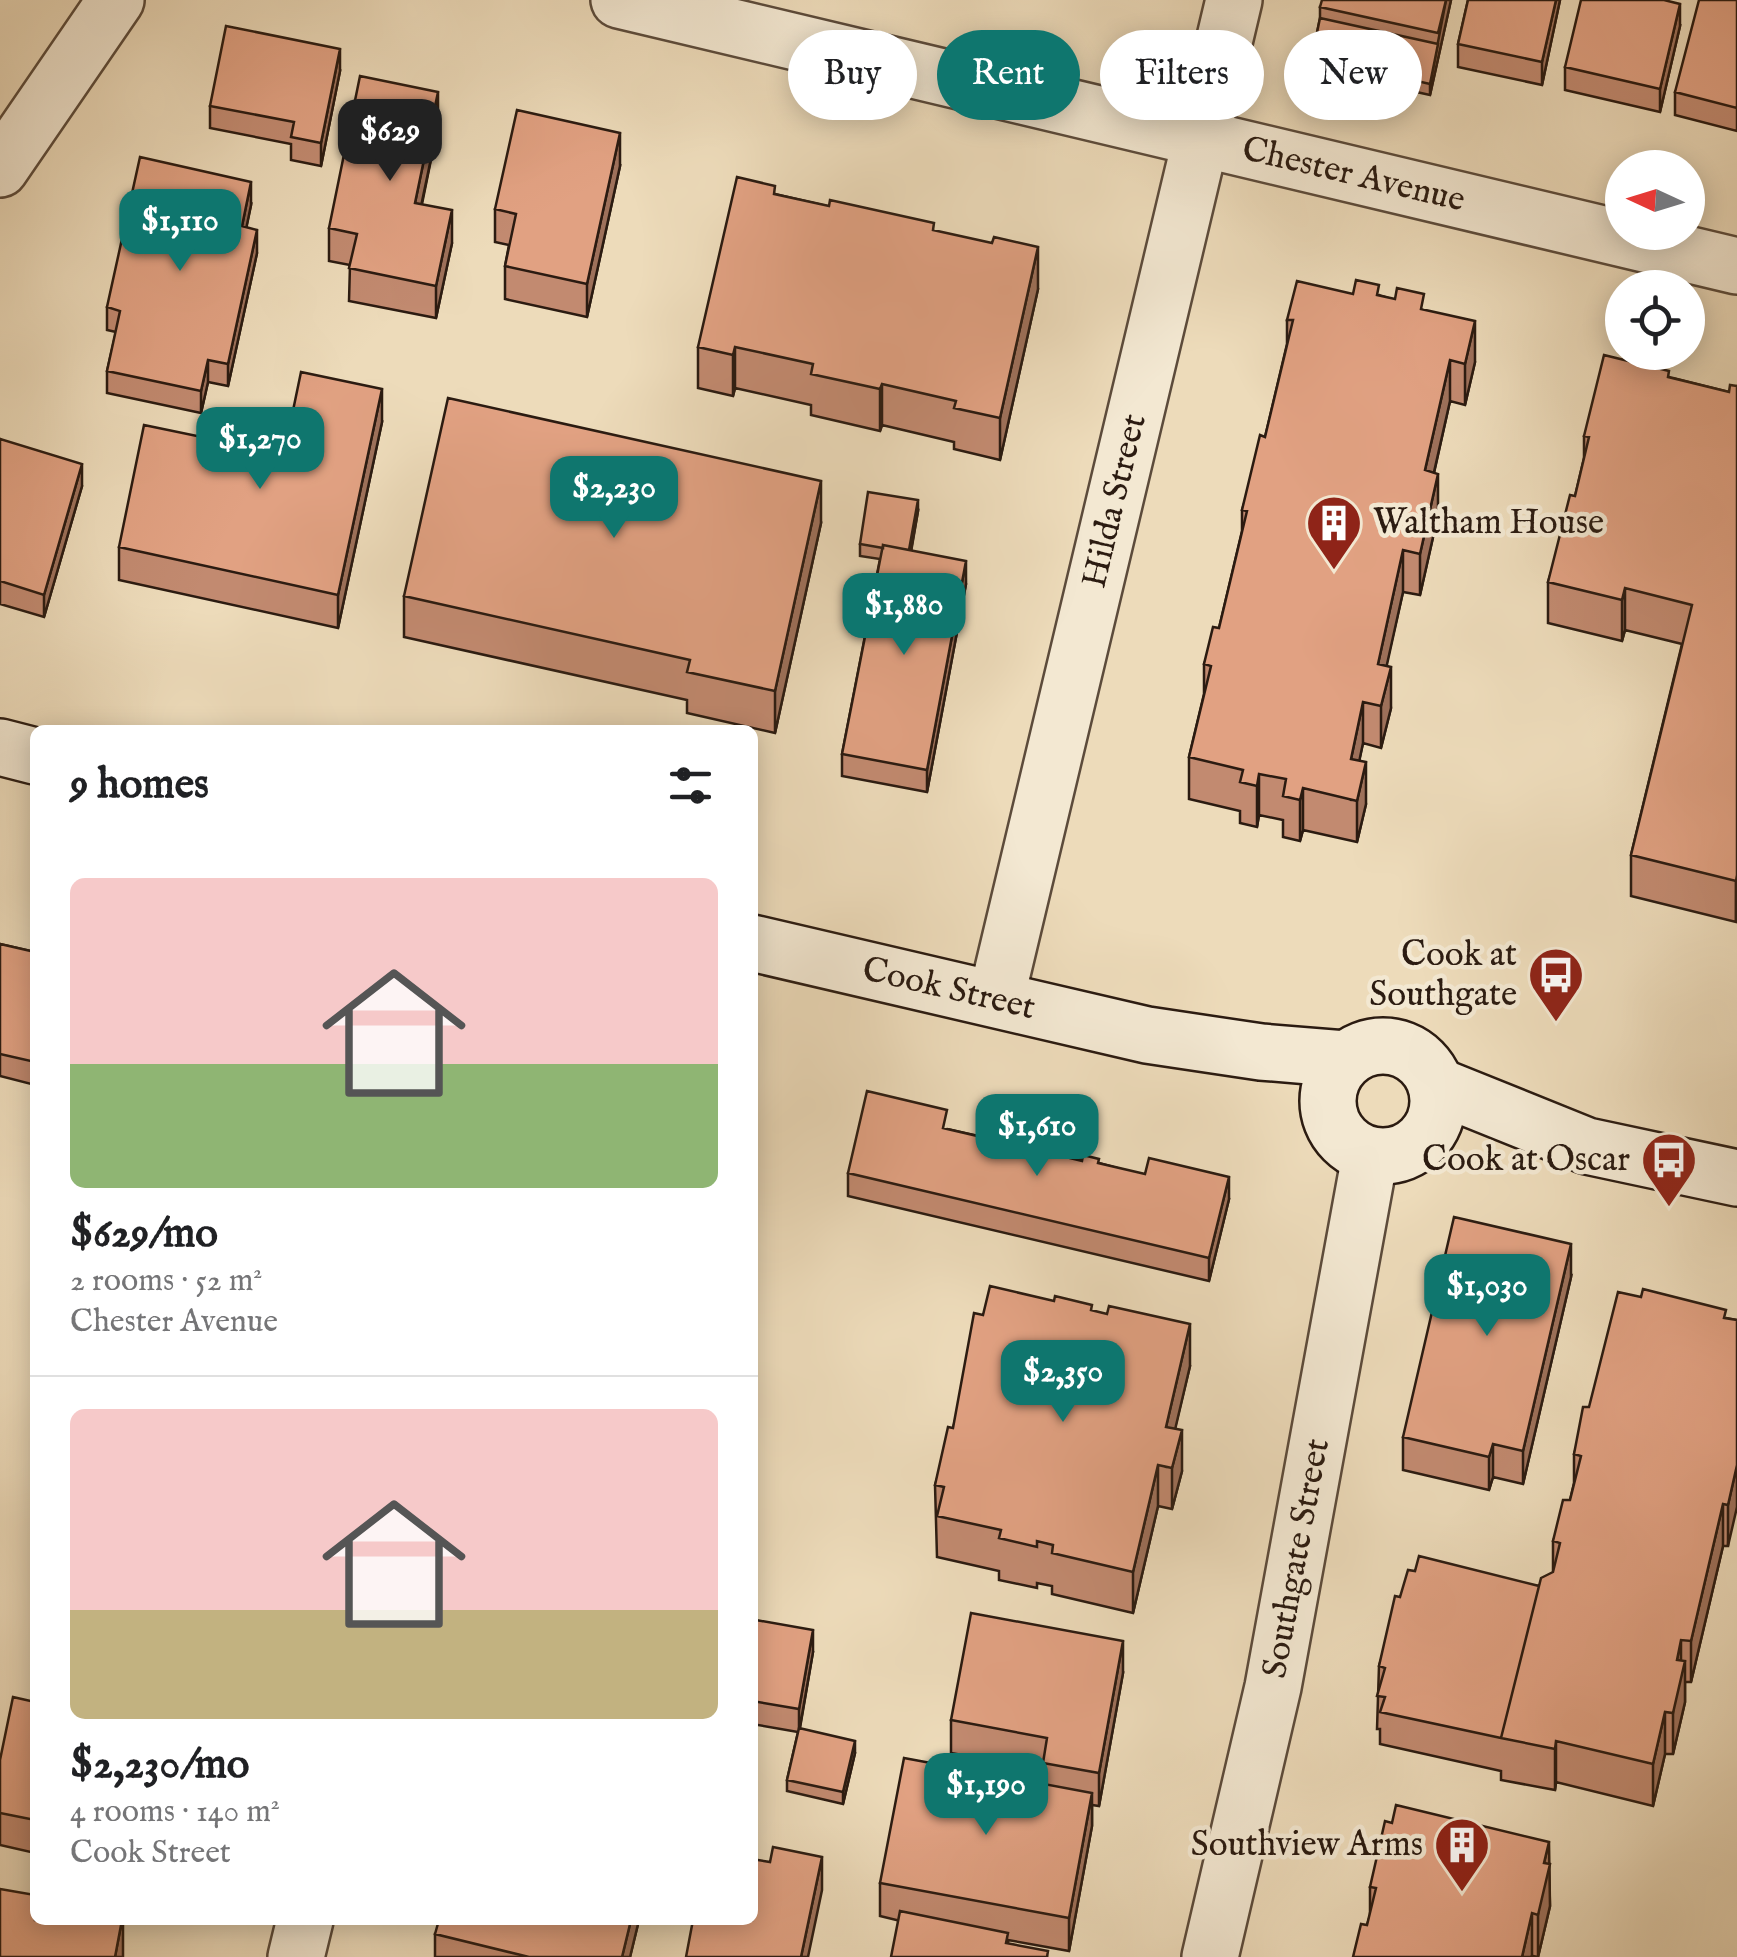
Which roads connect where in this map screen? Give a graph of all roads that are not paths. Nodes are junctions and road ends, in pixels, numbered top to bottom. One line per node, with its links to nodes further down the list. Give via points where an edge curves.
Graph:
1 (116, 0): 5 (street)
2 (619, 0): 4 (street, Chester Avenue)
3 (1234, 0): 4 (street, Hilda Street)
4 (1200, 137): 6 (street, Chester Avenue); 10 (street, Hilda Street)
5 (0, 170)
6 (1737, 266)
7 (0, 747): 8 (street)
8 (30, 755)
9 (758, 944): 10 (street, Cook Street)
10 (996, 999): 11 (street, Cook Street)
11 (1147, 1035): 12 (street, Cook Street); 14 (street, Cook Street)
12 (1345, 1059): 13 (street, via 1370,1046 1399,1046 1424,1061); 14 (street, via 1329,1083)
13 (1438, 1086): 15 (street, via 1438,1116); 16 (street)
14 (1328, 1112): 17 (street, via 1342,1140)
15 (1424, 1141): 16 (street); 17 (street, via 1398,1155)
16 (1587, 1146): 18 (street)
17 (1370, 1156): 21 (street, Southgate Street, via 1274,1680)
18 (1737, 1178)
19 (304, 1925): 20 (street)
20 (296, 1957)
21 (1210, 1957)

